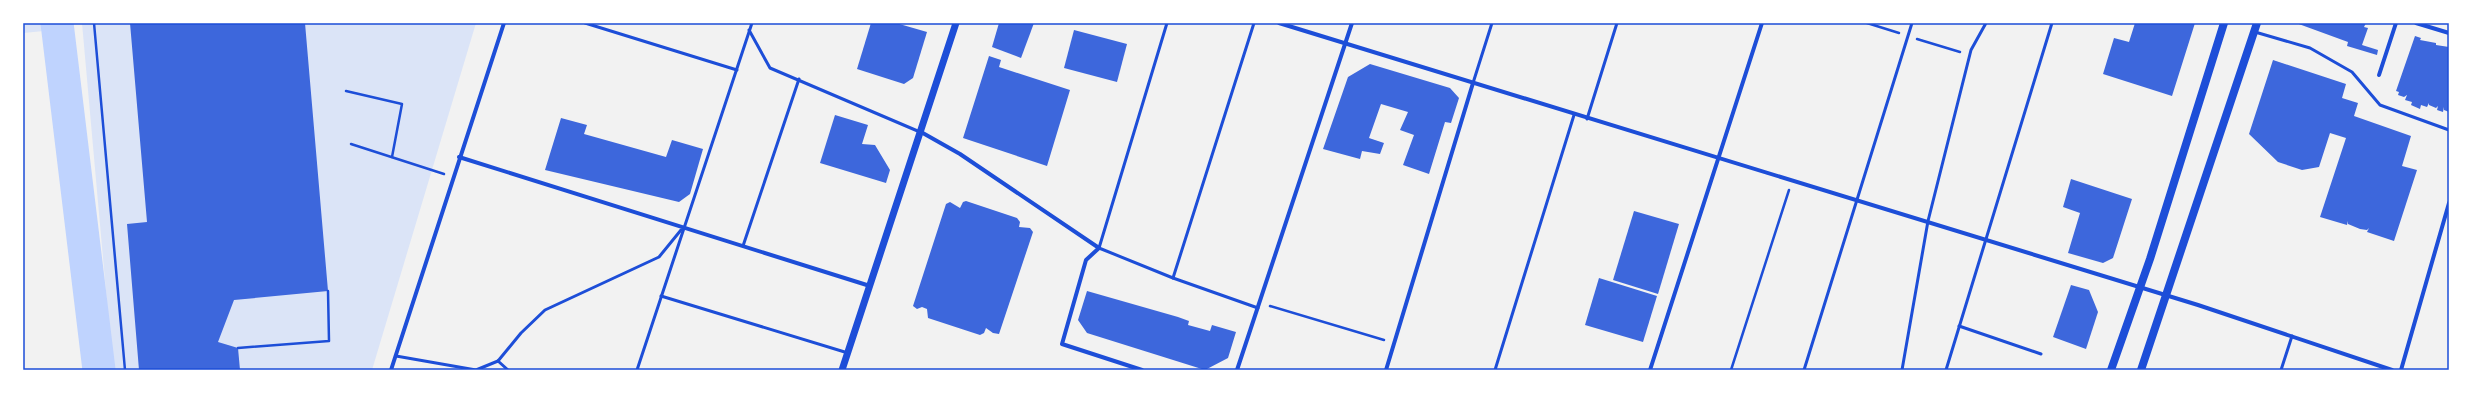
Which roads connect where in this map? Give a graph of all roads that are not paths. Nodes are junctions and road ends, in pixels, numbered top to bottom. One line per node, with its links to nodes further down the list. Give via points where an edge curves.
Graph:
1 (504, 23): 30 (street)
2 (585, 23): 22 (lane)
3 (752, 23): 19 (lane)
4 (956, 23): 29 (street)
5 (1167, 23): 38 (lane)
6 (1254, 23): 39 (lane)
7 (1279, 23): 21 (street)
8 (1352, 23): 21 (street)
9 (1492, 23): 25 (lane)
10 (1616, 23): 27 (lane)
11 (1762, 23): 31 (street)
12 (1912, 23): 32 (lane)
13 (1986, 23): 34 (lane, via 1971,50)
14 (2052, 23): 36 (lane)
15 (2224, 23): 41 (main road, via 2150,259)
16 (2396, 23): 23 (street)
17 (2416, 23): 20 (street)
18 (2255, 27): 28 (lane, via 2310,48 2352,72 2380,105); 43 (main road)
19 (750, 30): 22 (lane); 24 (lane, via 770,68)
20 (2449, 34)
21 (1345, 44): 25 (street); 44 (street)
22 (737, 70): 35 (lane)
23 (2379, 75)
24 (799, 79): 29 (lane); 37 (lane)
25 (1473, 83): 26 (street); 57 (street)
26 (1574, 115): 27 (street); 58 (lane)
27 (1586, 119): 31 (street)
28 (2449, 130)
29 (921, 132): 38 (street, via 960,154); 40 (street)
30 (459, 157): 35 (street); 49 (street)
31 (1718, 158): 32 (street); 59 (street)
32 (1856, 200): 34 (street); 60 (lane)
33 (2449, 203): 67 (street)
34 (1928, 222): 36 (street); 61 (lane)
35 (683, 228): 37 (street); 42 (lane); 50 (lane, via 659,257 545,310 521,333)
36 (1984, 239): 41 (street); 45 (lane)
37 (743, 246): 40 (street)
38 (1099, 248): 39 (lane); 55 (street, via 1086,260 1062,344)
39 (1173, 278): 44 (lane)
40 (870, 286): 47 (street)
41 (2138, 287): 43 (street); 63 (main road)
42 (661, 296): 47 (lane); 53 (lane)
43 (2166, 296): 46 (street); 64 (main road)
44 (1258, 308): 56 (street)
45 (1959, 326): 48 (lane); 62 (lane)
46 (2292, 336): 65 (lane); 66 (street)
47 (848, 353): 54 (street)
48 (2041, 354)
49 (396, 356): 50 (lane, via 476,370); 51 (street)
50 (498, 361): 52 (lane)
51 (391, 370)
52 (508, 370)
53 (637, 370)
54 (842, 370)
55 (1142, 370)
56 (1237, 370)
57 (1386, 370)
58 (1494, 370)
59 (1650, 370)
60 (1804, 370)
61 (1902, 370)
62 (1946, 370)
63 (2111, 370)
64 (2141, 370)
65 (2281, 370)
66 (2392, 370)
67 (2401, 370)

